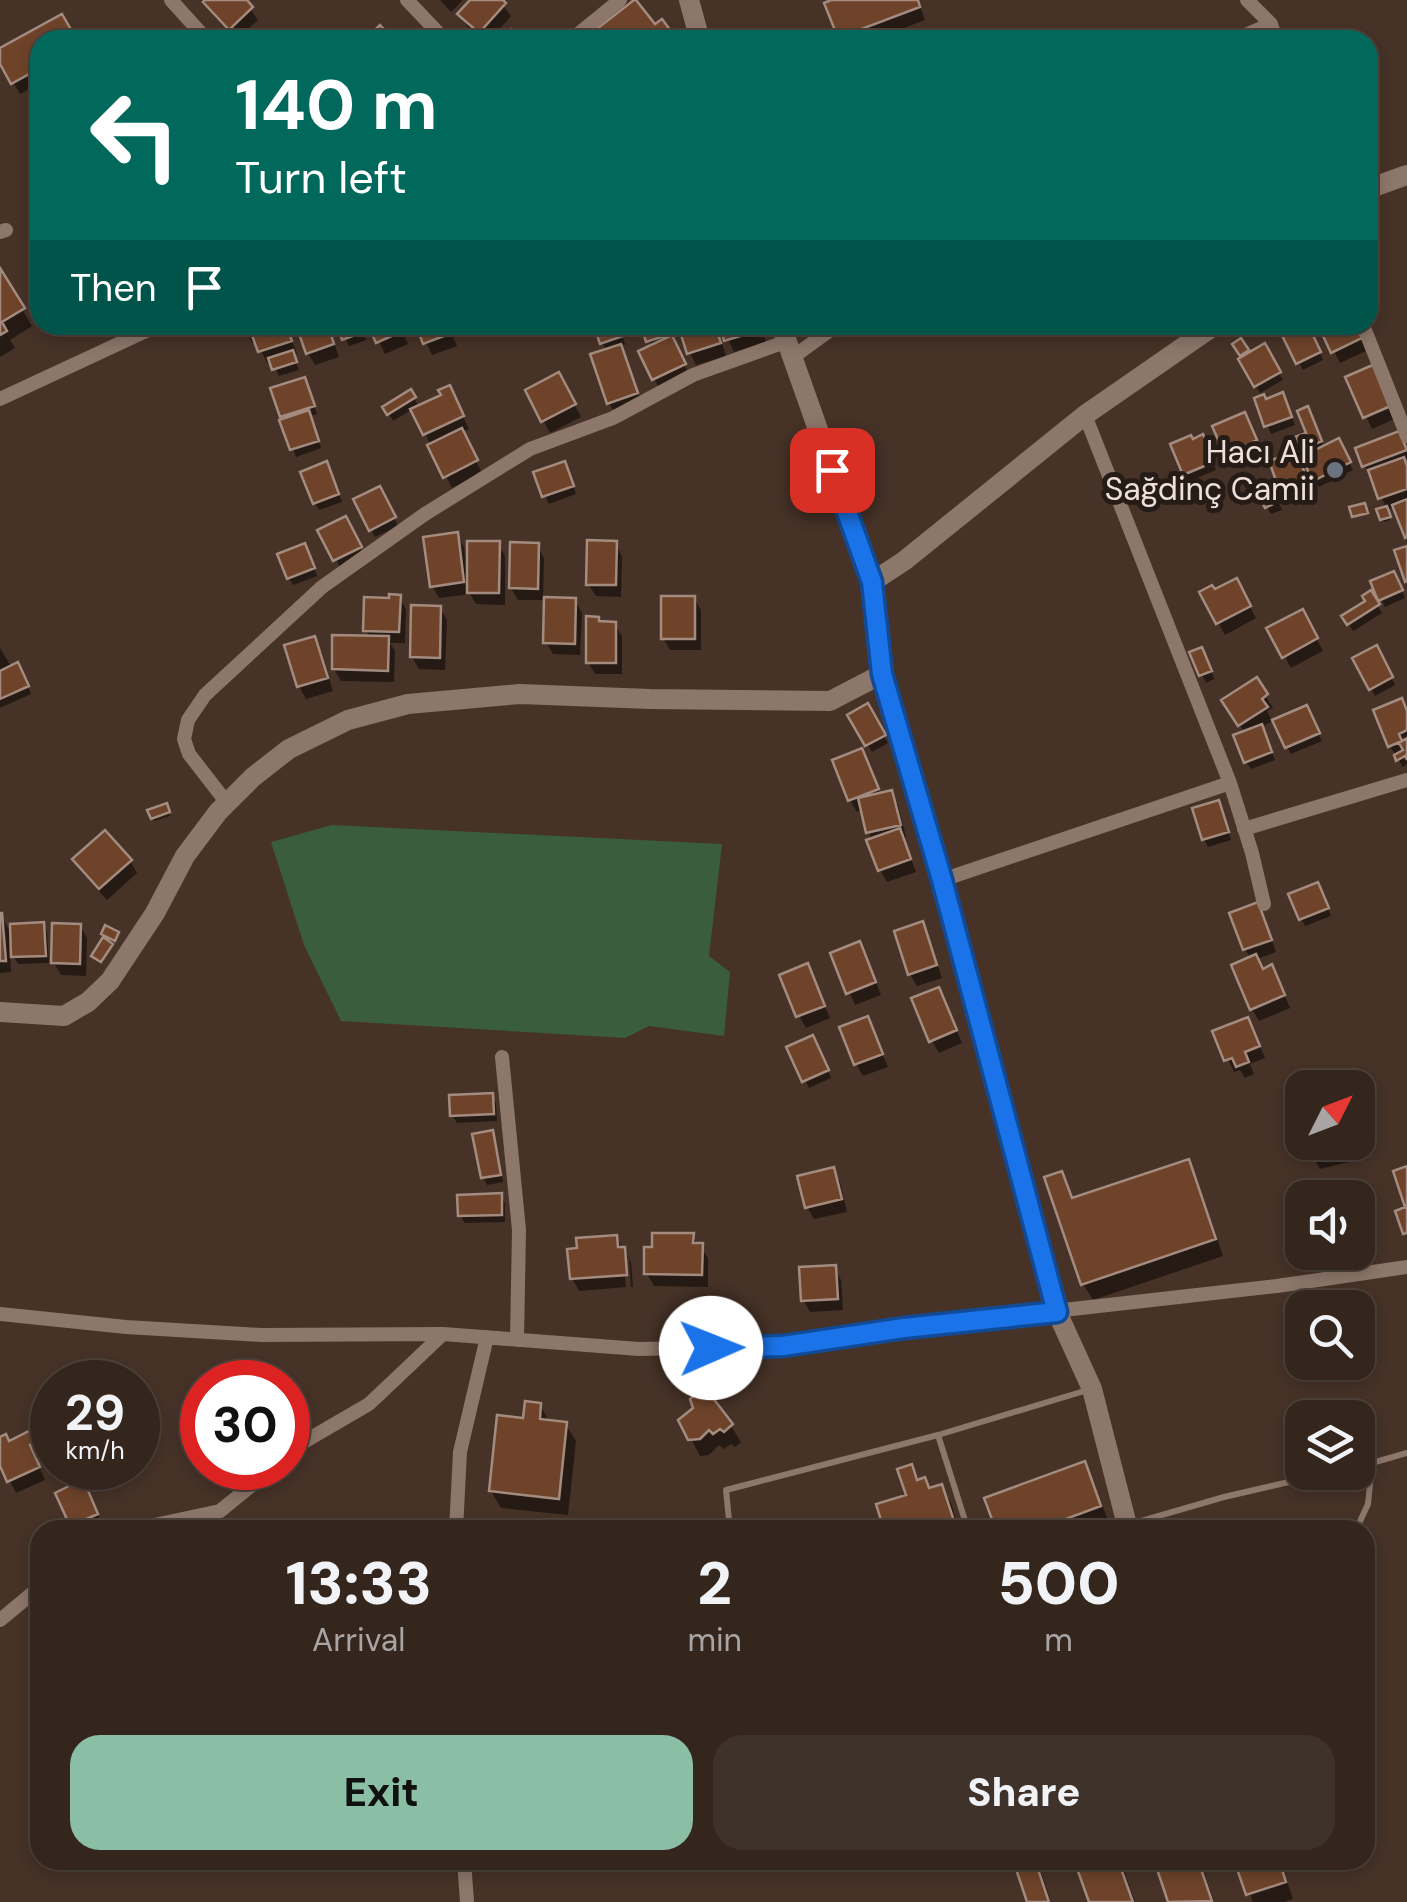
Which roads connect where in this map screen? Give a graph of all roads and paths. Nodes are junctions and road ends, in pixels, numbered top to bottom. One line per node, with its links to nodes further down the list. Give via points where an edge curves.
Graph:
1 (171, 0): 7 (street)
2 (407, 0): 8 (street)
3 (620, 0): 9 (street)
4 (689, 0): 10 (street)
5 (1247, 0): 6 (street)
6 (1271, 24): 11 (street); 12 (street)
7 (199, 30)
8 (436, 30)
9 (583, 30)
10 (697, 30)
11 (1257, 30)
12 (1273, 30)
13 (1407, 175): 14 (street)
14 (1378, 185)
15 (137, 335): 19 (street)
16 (1200, 335): 20 (street)
17 (1367, 335): 21 (street)
18 (786, 341): 22 (street); 26 (street, via 693,374 613,418 530,449 322,587 205,696 188,720 188,754)
19 (0, 400)
20 (1084, 415): 22 (street); 25 (street)
21 (1407, 436)
22 (872, 582): 23 (street)
23 (882, 674): 26 (street, via 830,701 520,694 408,704 348,720 289,749); 28 (street)
24 (1407, 780): 27 (street)
25 (1230, 783): 27 (street); 28 (street)
26 (227, 802): 30 (street, via 110,981 88,1002 64,1016)
27 (1244, 828): 29 (street)
28 (942, 880): 33 (street)
29 (1264, 904)
30 (0, 1012)
31 (502, 1057): 37 (street, via 519,1230)
32 (1407, 1267): 33 (street)
33 (1057, 1312): 37 (street, via 783,1346 639,1349); 38 (street)
34 (0, 1314): 35 (street, via 261,1335)
35 (443, 1334): 36 (street); 40 (street, via 369,1404)
36 (487, 1337): 37 (street); 47 (street, via 460,1452)
37 (517, 1340)
38 (1092, 1389): 39 (lane); 50 (street)
39 (938, 1435): 48 (lane, via 726,1490); 49 (lane)
40 (310, 1439)
41 (1407, 1453): 42 (lane)
42 (1375, 1463)
43 (1285, 1483): 51 (lane)
44 (246, 1490): 46 (street, via 220,1511)
45 (1369, 1490): 52 (lane)
46 (178, 1520)
47 (457, 1520)
48 (729, 1520)
49 (965, 1520)
50 (1118, 1520)
51 (1144, 1520)
52 (1361, 1520)
53 (30, 1595): 54 (street)
54 (0, 1620)
55 (465, 1870): 56 (street)
56 (467, 1902)

